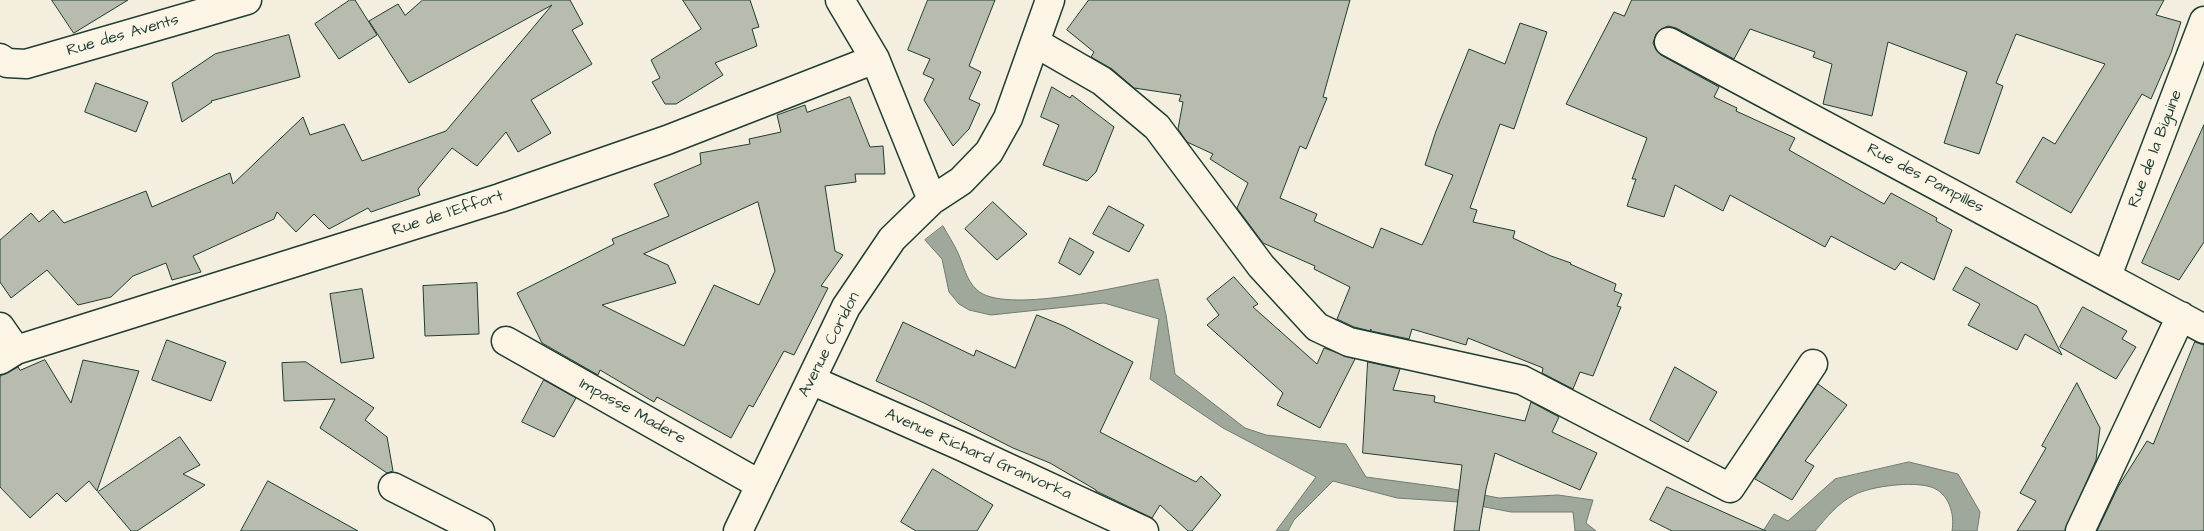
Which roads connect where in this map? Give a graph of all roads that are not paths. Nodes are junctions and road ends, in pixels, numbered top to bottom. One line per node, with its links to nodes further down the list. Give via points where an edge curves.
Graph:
1 (247, 0): 7 (street, Rue des Avents, via 26,64 7,63)
2 (840, 0): 8 (street)
3 (1050, 0): 6 (street, Avenue Coridon)
4 (2204, 21): 10 (street, Rue de la Biguine)
5 (1669, 42): 10 (street, Rue des Pampilles)
6 (1036, 43): 9 (street, Avenue Coridon, via 1008,118 989,152 961,181); 16 (street, via 1102,81 1157,127 1261,266 1317,327 1349,342 1522,380 1730,488)
7 (0, 58)
8 (875, 59): 9 (street); 15 (street, Rue de l'Effort, via 667,140 510,194)
9 (932, 200): 17 (street, Avenue Coridon, via 892,239 861,284 846,307)
10 (2107, 276): 11 (street, Rue des Pampilles)
11 (2181, 316): 13 (street, Rue des Pampilles); 23 (street)
12 (0, 327): 15 (street, Rue de l'Effort)
13 (2204, 329)
14 (506, 341): 18 (street, Impasse Madere)
15 (8, 355)
16 (1813, 364)
17 (811, 380): 18 (street, Avenue Coridon); 22 (street, Avenue Richard Granvorka)
18 (759, 484): 21 (street, Avenue Coridon)
19 (393, 487): 20 (street)
20 (480, 531)
21 (738, 531)
22 (1144, 531)
23 (2080, 531)

